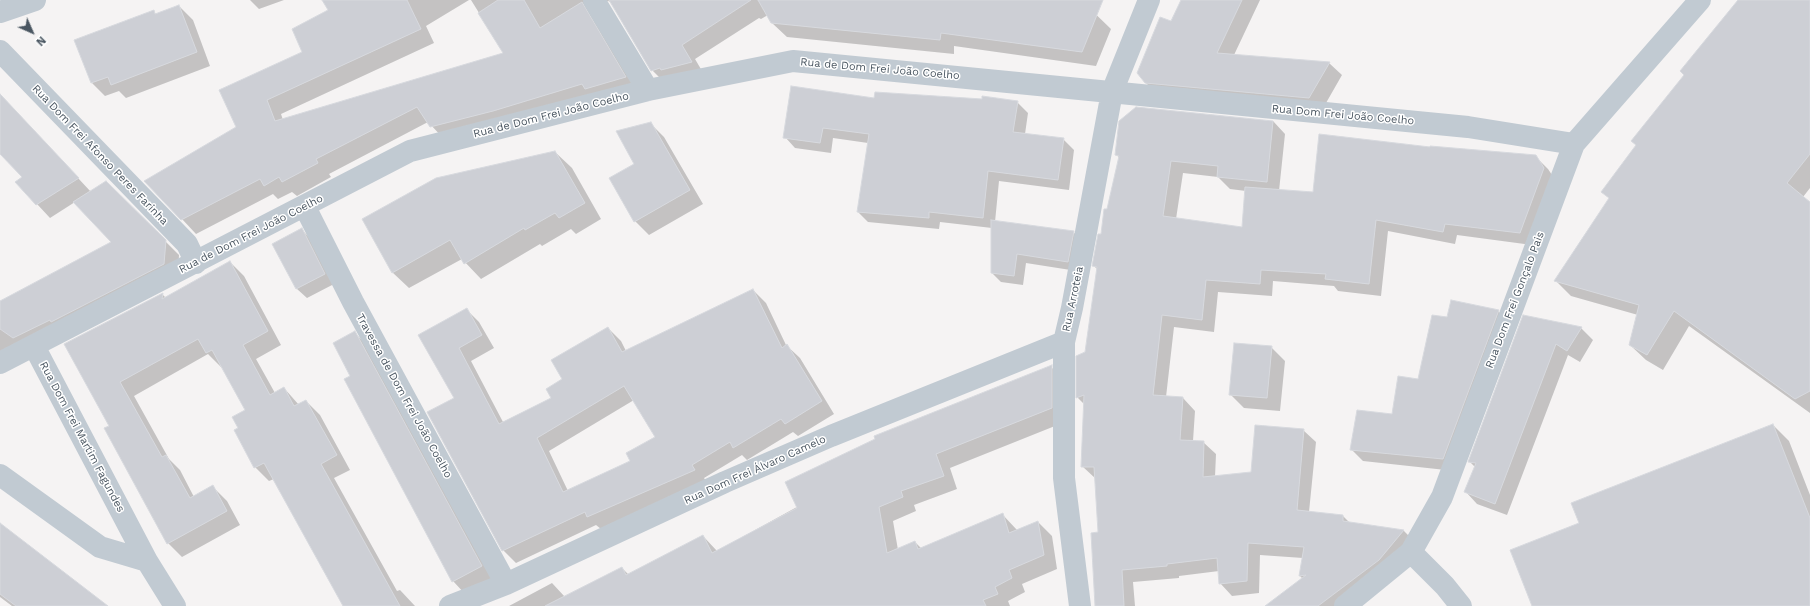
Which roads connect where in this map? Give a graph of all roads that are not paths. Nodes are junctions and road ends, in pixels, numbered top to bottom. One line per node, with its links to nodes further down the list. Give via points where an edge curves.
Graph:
1 (35, 0): 5 (street)
2 (594, 0): 7 (street)
3 (1149, 0): 8 (street, Rua Arroteia)
4 (1700, 0): 9 (street, Rua Dom Frei Gonçalo Pais)
5 (0, 12)
6 (0, 51): 11 (street, Rua Dom Frei Afonso Peres Farinha, via 187,244)
7 (648, 90): 8 (street, Rua de Dom Frei João Coelho, via 793,61); 10 (street, Rua de Dom Frei João Coelho, via 410,151)
8 (1112, 92): 9 (street, Rua Dom Frei João Coelho, via 1468,127); 12 (street, Rua Arroteia)
9 (1574, 144): 16 (street, Rua Dom Frei Gonçalo Pais, via 1442,497)
10 (305, 207): 11 (street, Rua de Dom Frei João Coelho); 18 (street, Travessa de Dom Frei João Coelho, via 353,302)
11 (196, 262): 13 (street, Rua de Dom Frei João Coelho)
12 (1064, 342): 18 (street, Rua Dom Frei Álvaro Camelo, via 831,436 725,482); 21 (street, Rua Arroteia, via 1064,478)
13 (34, 346): 14 (street); 17 (street, Rua Dom Frei Martim Fagundes)
14 (0, 363)
15 (0, 475): 17 (street, via 100,546)
16 (1411, 552): 22 (street, Rua Dom Frei Gonçalo Pais); 23 (street)
17 (147, 561): 19 (street, Rua Dom Frei Martim Fagundes)
18 (506, 584): 20 (street, Rua Dom Frei Álvaro Camelo)
19 (175, 606)
20 (450, 606)
21 (1080, 606)
22 (1345, 606)
23 (1461, 606)

